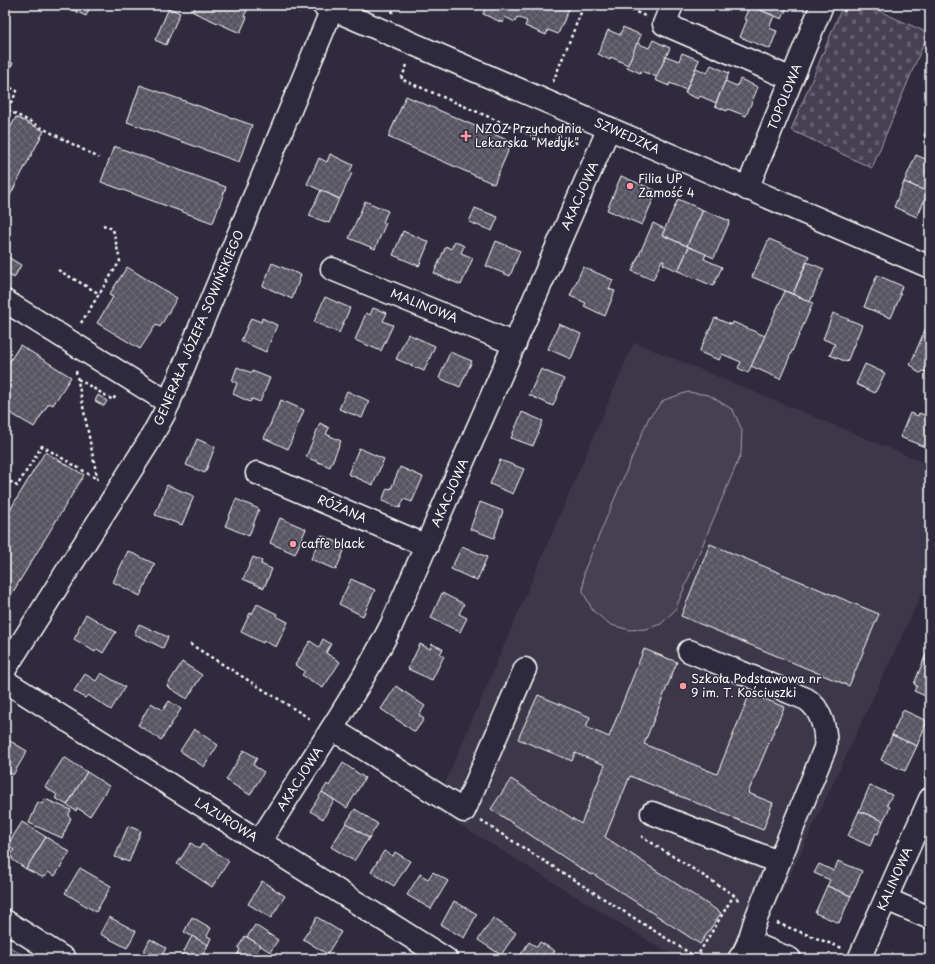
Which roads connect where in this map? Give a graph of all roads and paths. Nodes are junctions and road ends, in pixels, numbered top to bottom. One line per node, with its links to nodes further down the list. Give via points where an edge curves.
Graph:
1 (584, 5): 9 (path)
2 (620, 5): 5 (path)
3 (822, 5): 7 (street, TOPOLOWA)
4 (328, 7): 13 (street, SZWEDZKA); 29 (street, GENERAŁA JÓZEFA SOWIŃSKIEGO)
5 (668, 14): 7 (street)
6 (410, 59): 14 (path, via 401,79 554,145)
7 (792, 78): 17 (street, TOPOLOWA)
8 (5, 85): 10 (path, via 17,91)
9 (551, 89)
10 (8, 110): 11 (path); 16 (path)
11 (5, 115)
12 (562, 125): 14 (path)
13 (609, 128): 17 (street, SZWEDZKA); 25 (street, AKACJOWA)
14 (558, 135): 15 (path)
15 (579, 144)
16 (99, 158)
17 (747, 189): 19 (street, SZWEDZKA)
18 (102, 225): 22 (path, via 113,229 120,261)
19 (930, 267)
20 (332, 269): 25 (street, MALINOWA)
21 (58, 270): 22 (path)
22 (100, 294): 24 (path)
23 (7, 307): 24 (street)
24 (70, 341): 29 (street)
25 (515, 344): 34 (street, AKACJOWA)
26 (75, 365): 27 (path)
27 (78, 379): 28 (path); 32 (path)
28 (113, 400)
29 (169, 403): 37 (street, GENERAŁA JÓZEFA SOWIŃSKIEGO, via 148,444)
30 (257, 473): 34 (street, RÓŻANA)
31 (5, 478): 32 (path, via 17,486 42,446)
32 (97, 480): 33 (path)
33 (98, 485)
34 (427, 546): 40 (street, AKACJOWA, via 386,636)
35 (190, 644): 40 (path)
36 (689, 651): 45 (street, via 800,696 811,702 818,711 825,734 825,748)
37 (5, 669)
38 (525, 669): 42 (street)
39 (5, 681): 44 (street, LAZUROWA)
40 (330, 730): 42 (street); 44 (street, AKACJOWA)
41 (930, 799): 47 (street, KALINOWA)
42 (464, 810): 51 (path)
43 (652, 813): 45 (street)
44 (260, 841): 53 (street, LAZUROWA)
45 (778, 862): 50 (street)
46 (734, 895): 51 (path)
47 (886, 899): 48 (street); 55 (street, KALINOWA)
48 (930, 918)
49 (5, 921): 52 (street)
50 (744, 950): 54 (street)
51 (697, 958)
52 (65, 959)
53 (446, 959)
54 (790, 959)
55 (860, 959)

